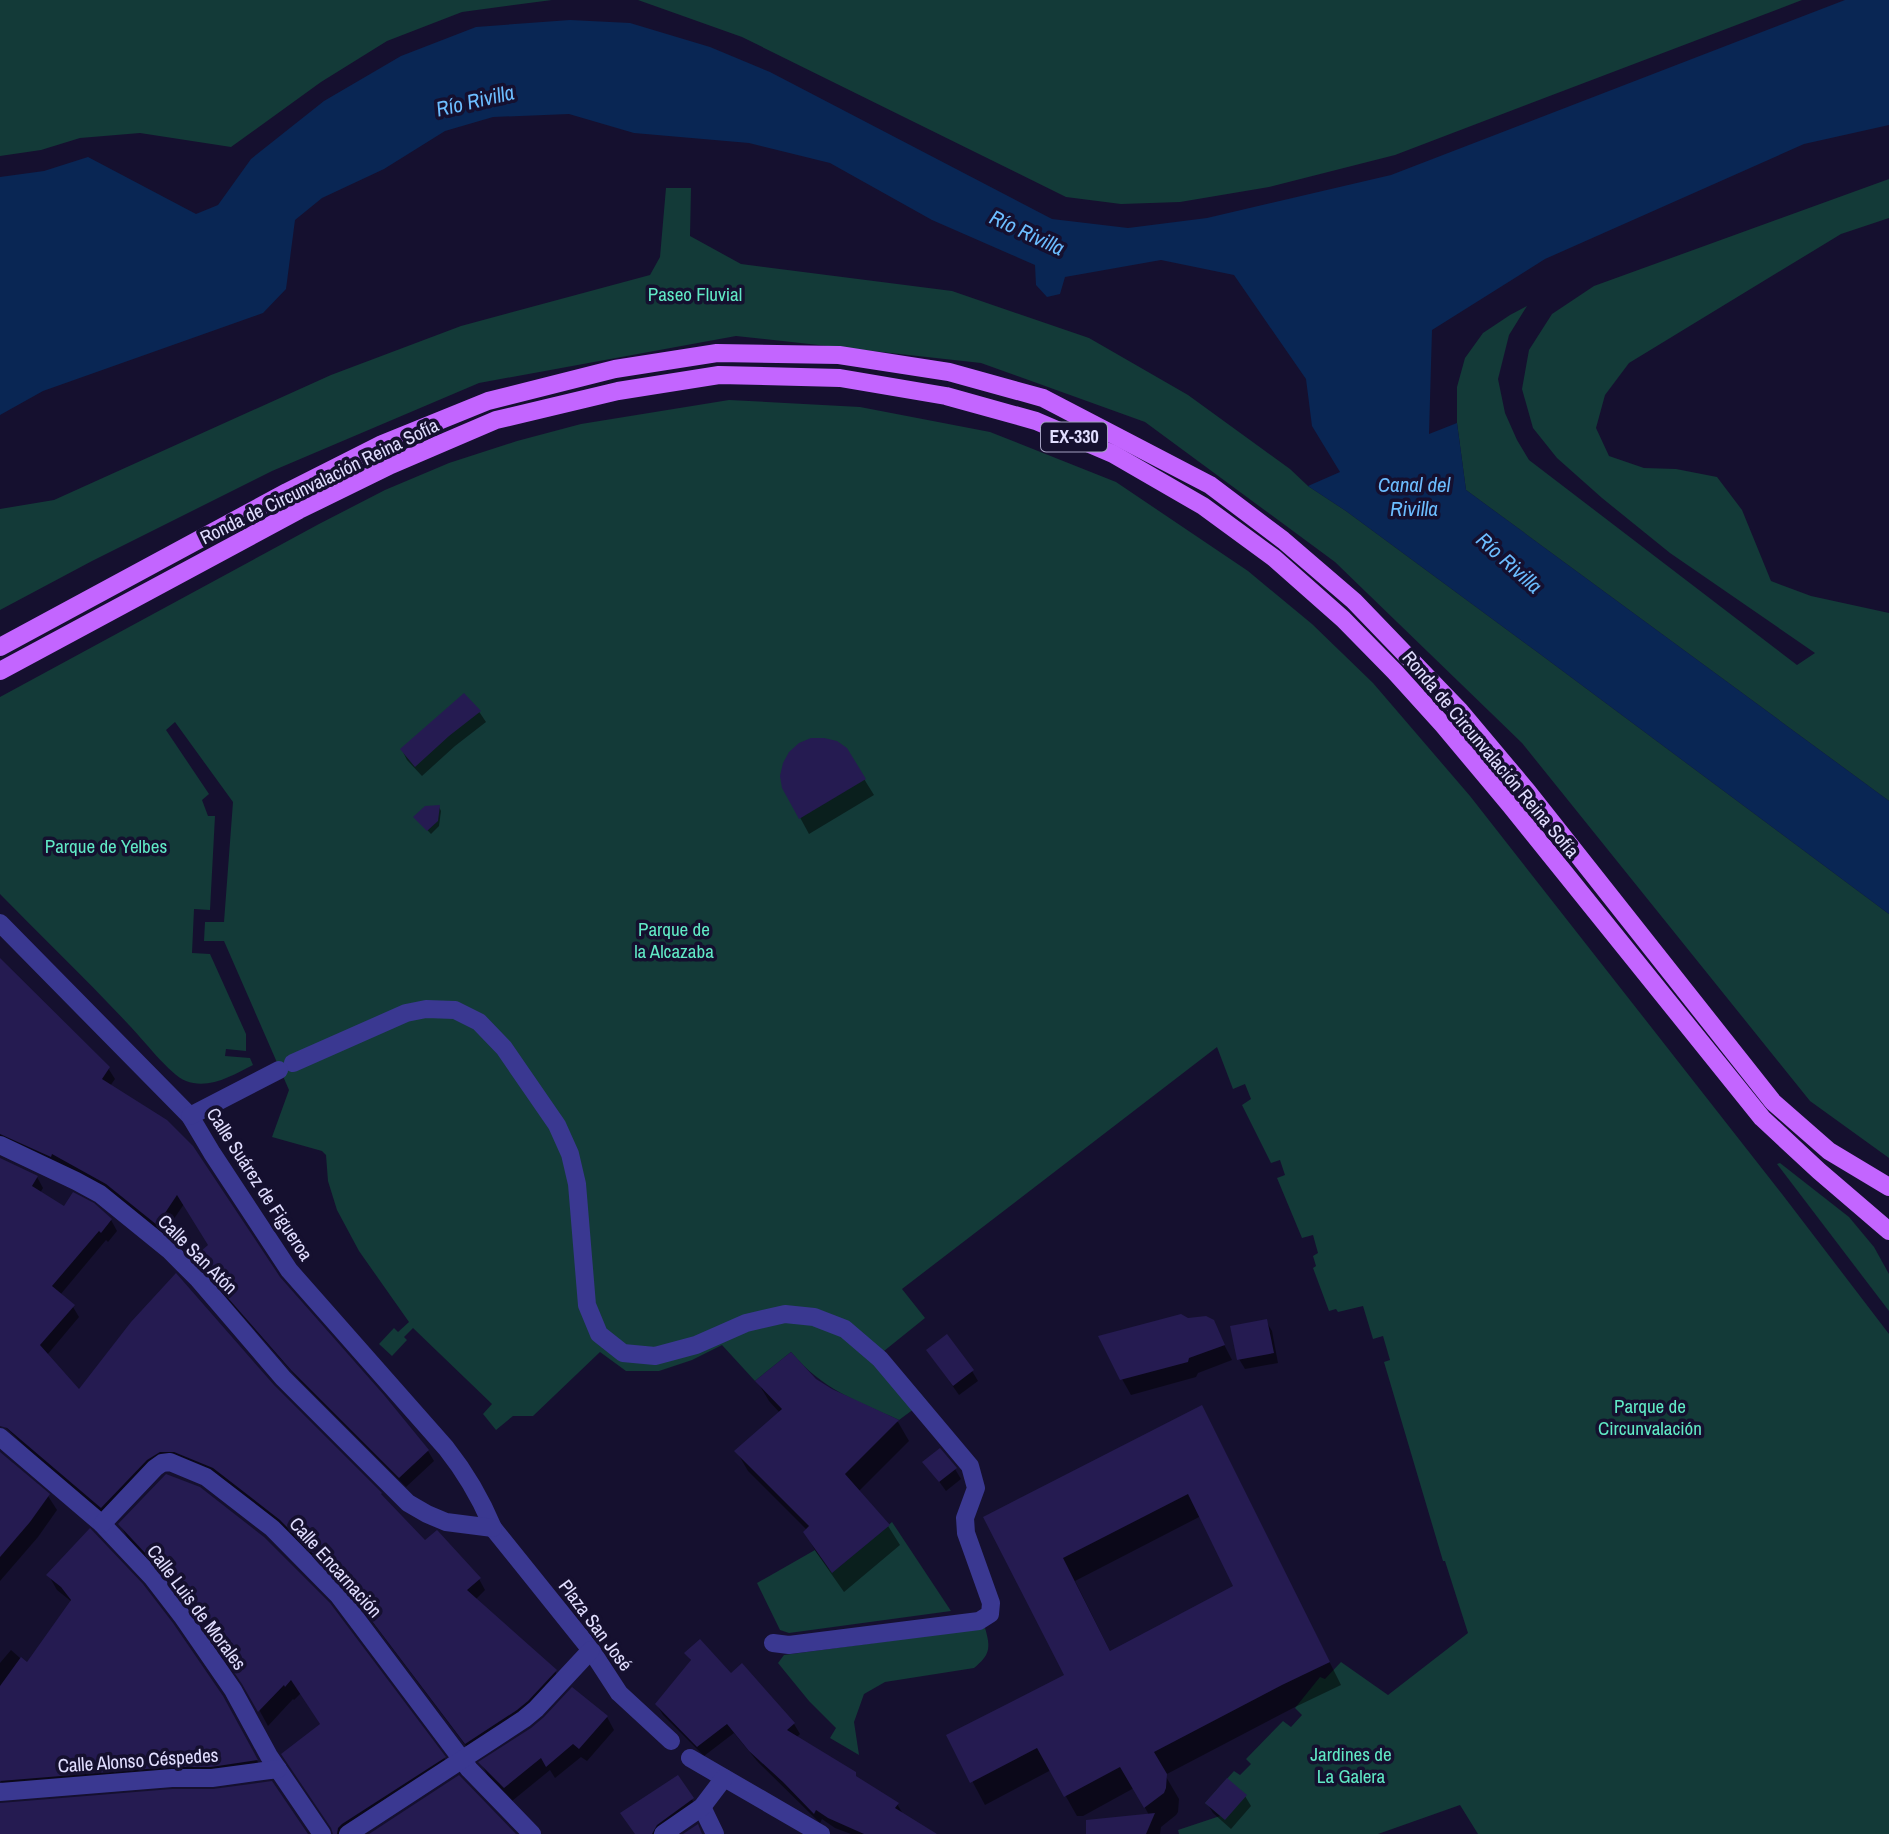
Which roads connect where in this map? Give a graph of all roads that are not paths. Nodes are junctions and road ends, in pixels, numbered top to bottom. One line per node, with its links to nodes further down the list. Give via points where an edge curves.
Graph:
1 (0, 647): 6 (main road, Ronda de Circunvalación Reina Sofía / EX-330, via 382,444 488,401 615,369 717,353 839,355 949,372 1029,394 1210,485 1354,601 1461,711 1773,1102 1829,1151)
2 (0, 671): 7 (main road, Ronda de Circunvalación Reina Sofía / EX-330, via 310,504 496,420 618,391 719,375 840,378 946,396 1036,421 1113,454 1203,506 1273,558 1342,619 1443,725 1762,1118)
3 (0, 923): 4 (street, Calle Suárez de Figueroa)
4 (190, 1116): 9 (street, Calle Suárez de Figueroa, via 289,1270); 12 (street, via 286,1066 406,1013 455,1010 479,1022 504,1048 557,1125 570,1154 577,1184 587,1305 599,1334 623,1353 655,1356 785,1314 814,1317 845,1329 880,1359 970,1466 976,1488 965,1518 966,1533 991,1603 990,1614 979,1621 789,1645)
5 (0, 1145): 11 (street, Calle San Atón, via 100,1194 169,1250 283,1378 408,1503 446,1522)
6 (1889, 1187)
7 (1889, 1231)
8 (0, 1437): 10 (street, Calle Luis de Morales)
9 (446, 1448): 11 (street, Plaza San José)
10 (102, 1524): 16 (street, Calle Encarnación, via 162,1463 178,1464 206,1477 272,1528 339,1596); 17 (street, Calle Luis de Morales, via 182,1616 233,1690)
11 (493, 1528): 13 (street, Plaza San José)
12 (773, 1643)
13 (592, 1650): 14 (street, Plaza San José, via 619,1693); 16 (street, via 530,1714)
14 (671, 1741)
15 (690, 1758): 18 (street)
16 (463, 1760): 22 (street); 23 (street, Calle Encarnación)
17 (278, 1769): 19 (street, Calle Alonso Céspedes); 21 (street, Calle Luis de Morales)
18 (724, 1778): 20 (street); 26 (street)
19 (0, 1792)
20 (702, 1807): 24 (street); 25 (street)
21 (322, 1834)
22 (348, 1834)
23 (533, 1834)
24 (663, 1834)
25 (715, 1834)
26 (821, 1834)

